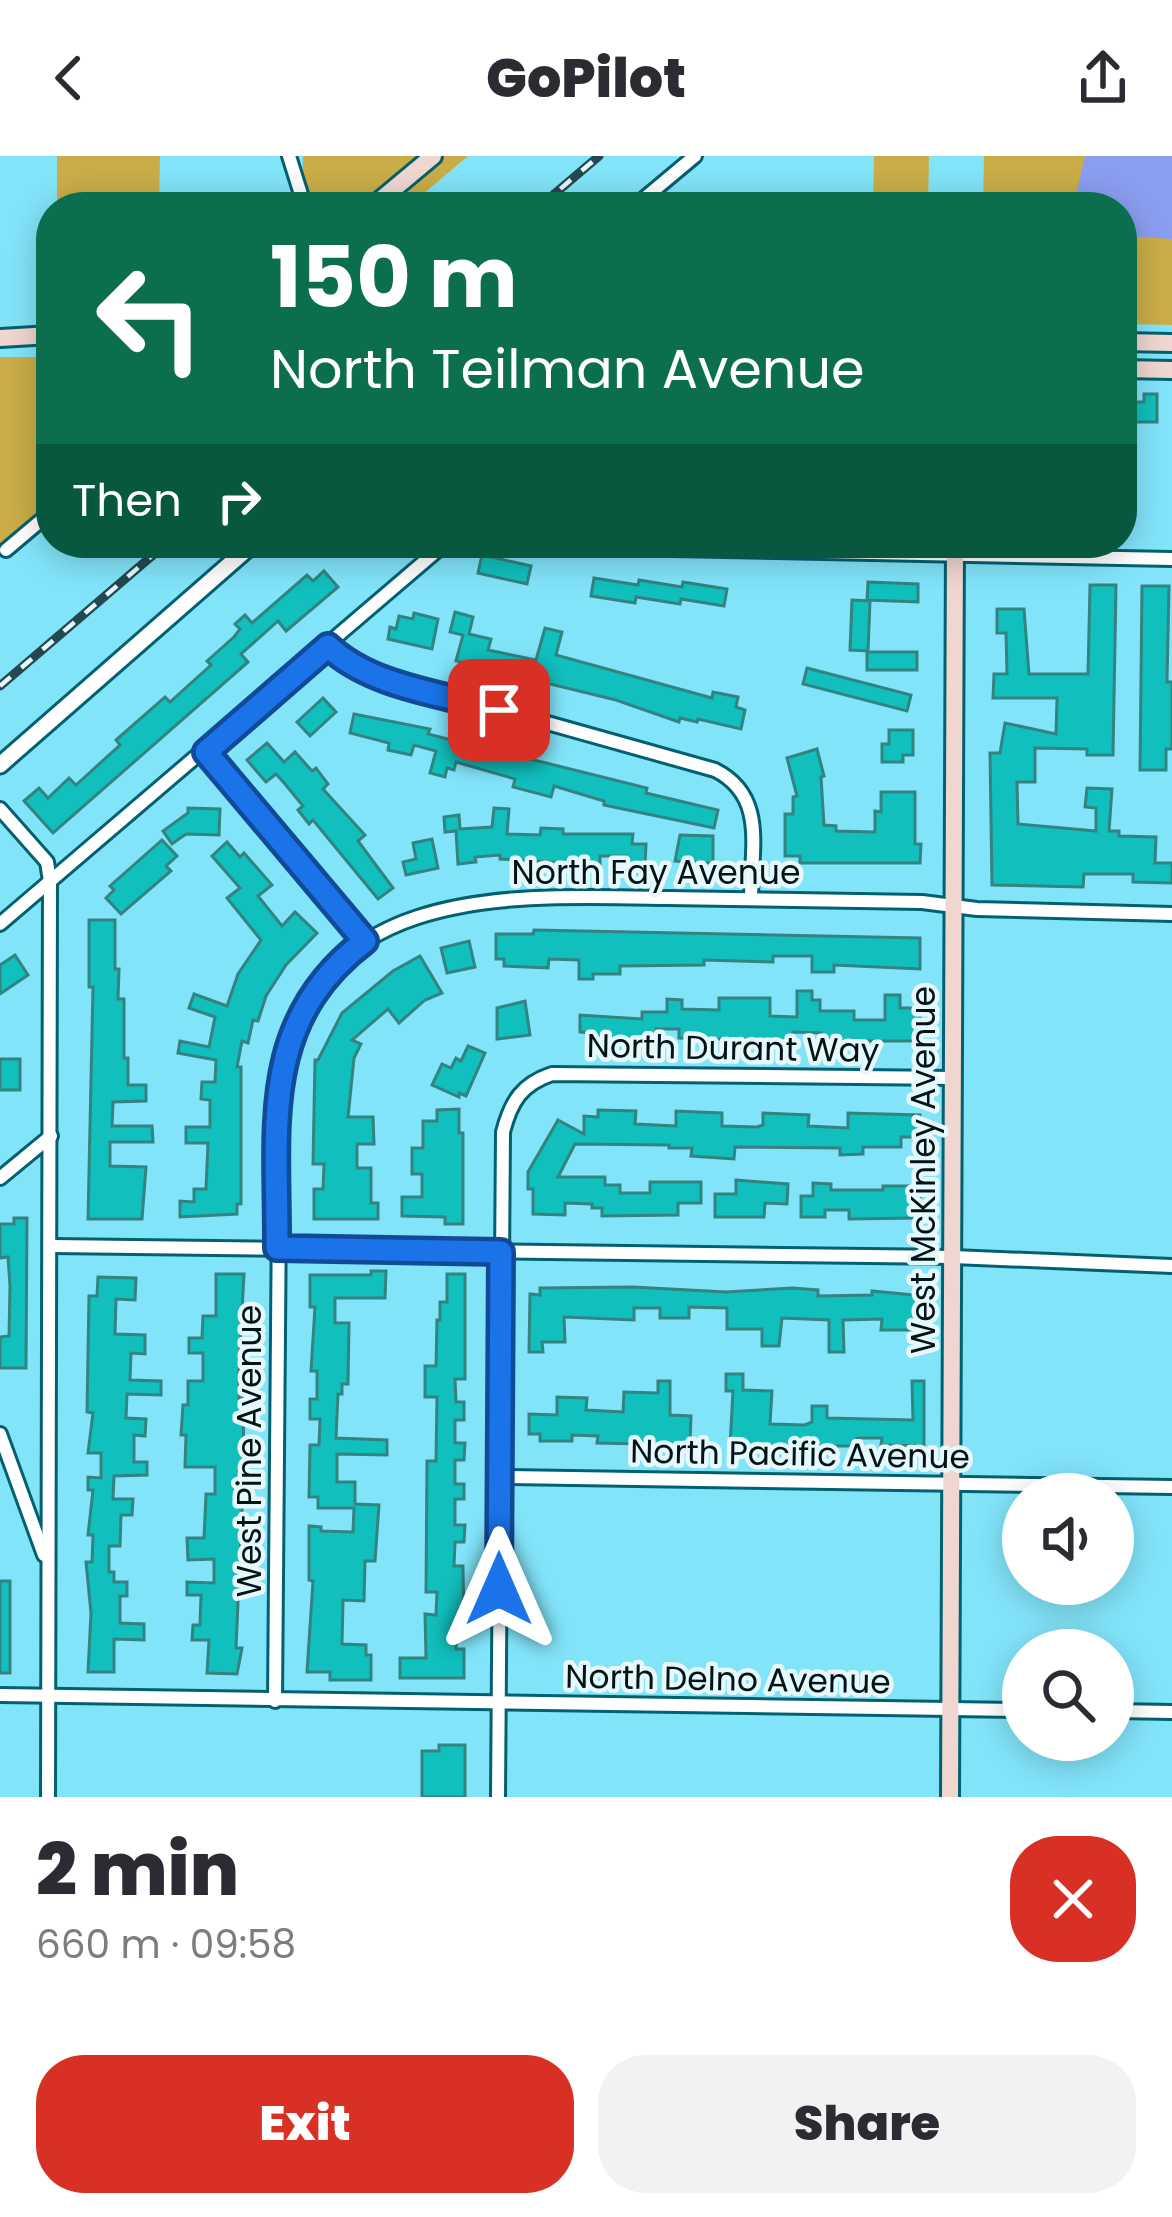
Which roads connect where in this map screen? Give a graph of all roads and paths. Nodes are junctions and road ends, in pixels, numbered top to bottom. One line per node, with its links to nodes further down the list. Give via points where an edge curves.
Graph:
1 (289, 156): 4 (street)
2 (433, 156): 5 (main road)
3 (695, 156): 6 (street)
4 (300, 192)
5 (390, 192)
6 (652, 192)
7 (36, 335): 8 (main road)
8 (0, 338)
9 (1137, 342): 10 (main road)
10 (1172, 343)
11 (1137, 369): 12 (main road)
12 (1172, 370)
13 (36, 525): 14 (street)
14 (6, 550)
15 (1137, 557): 19 (street)
16 (237, 558): 22 (street)
17 (429, 558): 20 (street)
18 (955, 558): 26 (main road, West McKinley Avenue)
19 (1172, 559)
20 (328, 646): 21 (street); 25 (street, via 369,674 732,779 751,812)
21 (206, 752): 24 (street); 29 (street)
22 (0, 765)
23 (0, 808): 24 (street, via 46,862)
24 (50, 881): 28 (street); 31 (street)
25 (751, 899): 26 (street, North Fay Avenue); 29 (street, North Fay Avenue, via 505,897 437,908)
26 (954, 906): 27 (street, North Fay Avenue); 30 (main road, West McKinley Avenue)
27 (1172, 914)
28 (0, 924)
29 (365, 941): 34 (street, West Pine Avenue, via 305,1004 284,1057)
30 (954, 1078): 35 (street, North Durant Way, via 552,1074 532,1081 503,1132); 36 (main road, West McKinley Avenue)
31 (51, 1136): 32 (street); 33 (street)
32 (0, 1178)
33 (52, 1246): 34 (street); 42 (street)
34 (277, 1248): 35 (street); 45 (street, West Pine Avenue)
35 (501, 1252): 36 (street); 39 (street)
36 (953, 1257): 37 (street); 40 (main road, West McKinley Avenue)
37 (1172, 1266)
38 (0, 1434): 42 (street)
39 (500, 1478): 40 (street, North Pacific Avenue); 46 (street)
40 (951, 1483): 41 (street, North Pacific Avenue); 47 (main road, West McKinley Avenue)
41 (1172, 1487)
42 (49, 1567): 44 (street)
43 (0, 1695): 44 (street, North Delno Avenue)
44 (50, 1697): 45 (street, North Delno Avenue); 51 (street)
45 (274, 1701): 46 (street, North Delno Avenue)
46 (498, 1703): 47 (street, North Delno Avenue); 52 (street)
47 (950, 1708): 48 (street, North Delno Avenue); 53 (main road, West McKinley Avenue)
48 (1002, 1709)
49 (1134, 1711): 50 (street)
50 (1172, 1712)
51 (48, 1797)
52 (498, 1797)
53 (950, 1797)

